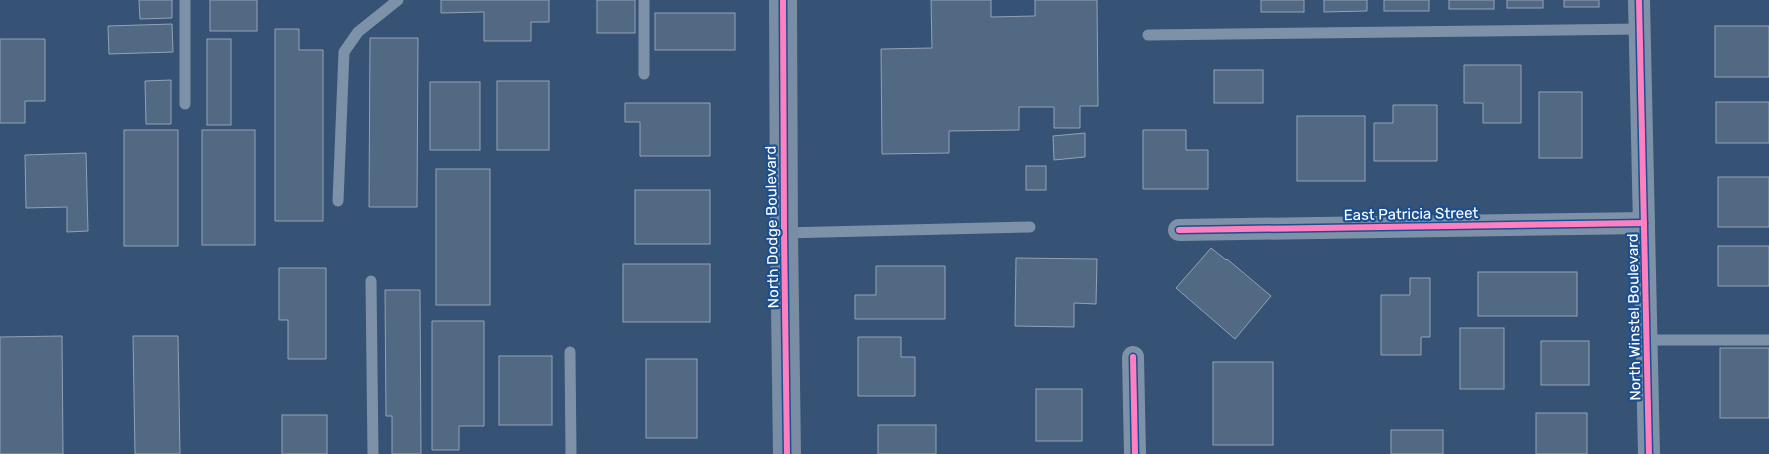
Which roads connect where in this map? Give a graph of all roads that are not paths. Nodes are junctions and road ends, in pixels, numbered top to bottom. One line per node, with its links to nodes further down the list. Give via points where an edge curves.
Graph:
1 (185, 0): 9 (lane)
2 (398, 0): 10 (lane, via 358,32 344,52)
3 (644, 0): 8 (lane)
4 (783, 0): 14 (street, North Dodge Boulevard)
5 (1639, 0): 6 (street, North Winstel Boulevard)
6 (1640, 28): 7 (lane); 11 (street, North Winstel Boulevard)
7 (1148, 35)
8 (644, 74)
9 (185, 104)
10 (338, 201)
11 (1644, 223): 13 (street, East Patricia Street); 16 (street, North Winstel Boulevard)
12 (1030, 228): 14 (lane)
13 (1179, 230)
14 (784, 233): 22 (street, North Dodge Boulevard)
15 (371, 280): 20 (lane)
16 (1647, 340): 17 (lane); 24 (street, North Winstel Boulevard)
17 (1769, 340)
18 (570, 352): 21 (lane)
19 (1133, 357): 23 (street)
20 (373, 454)
21 (571, 454)
22 (787, 454)
23 (1135, 454)
24 (1649, 454)

